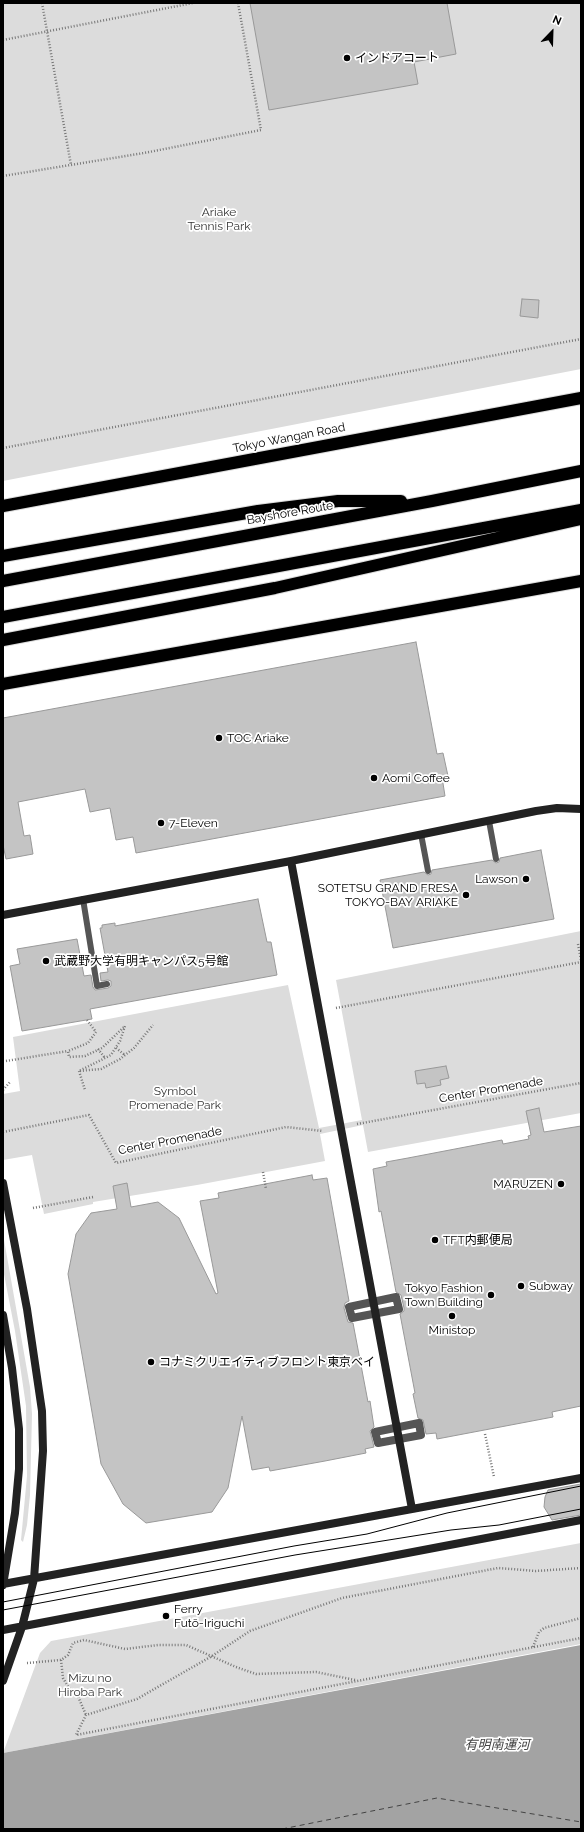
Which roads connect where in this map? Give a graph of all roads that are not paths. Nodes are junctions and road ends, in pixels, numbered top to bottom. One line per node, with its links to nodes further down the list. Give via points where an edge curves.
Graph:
1 (581, 398): 4 (highway, Tokyo Wangan Road)
2 (581, 471): 3 (highway, Bayshore Route)
3 (432, 501): 7 (highway, via 338,501 258,511); 8 (highway, Bayshore Route)
4 (3, 506)
5 (581, 510): 10 (highway)
6 (581, 519): 11 (highway, via 275,588)
7 (3, 556)
8 (3, 581)
9 (581, 581): 12 (highway)
10 (3, 617)
11 (3, 640)
12 (3, 684)
13 (581, 809): 14 (street, via 557,808)
14 (489, 821): 15 (street); 16 (lane)
15 (421, 834): 17 (street); 18 (lane)
16 (496, 859)
17 (291, 861): 19 (street); 27 (street)
18 (428, 871)
19 (83, 899): 20 (street); 21 (lane, via 97,986)
20 (3, 915)
21 (107, 984)
22 (3, 1183): 29 (street, via 27,1310 42,1410 41,1492)
23 (396, 1297): 23 (street, via 350,1306 352,1318 399,1309)
24 (3, 1315): 30 (street, via 13,1375 19,1469 15,1513)
25 (419, 1423): 25 (street, via 375,1432 378,1443 421,1435)
26 (581, 1478): 27 (street)
27 (412, 1510): 29 (street)
28 (581, 1520): 31 (street)
29 (34, 1579): 30 (street); 31 (street)
30 (3, 1585)
31 (22, 1627): 32 (street); 33 (street)
32 (3, 1630)
33 (3, 1681)

